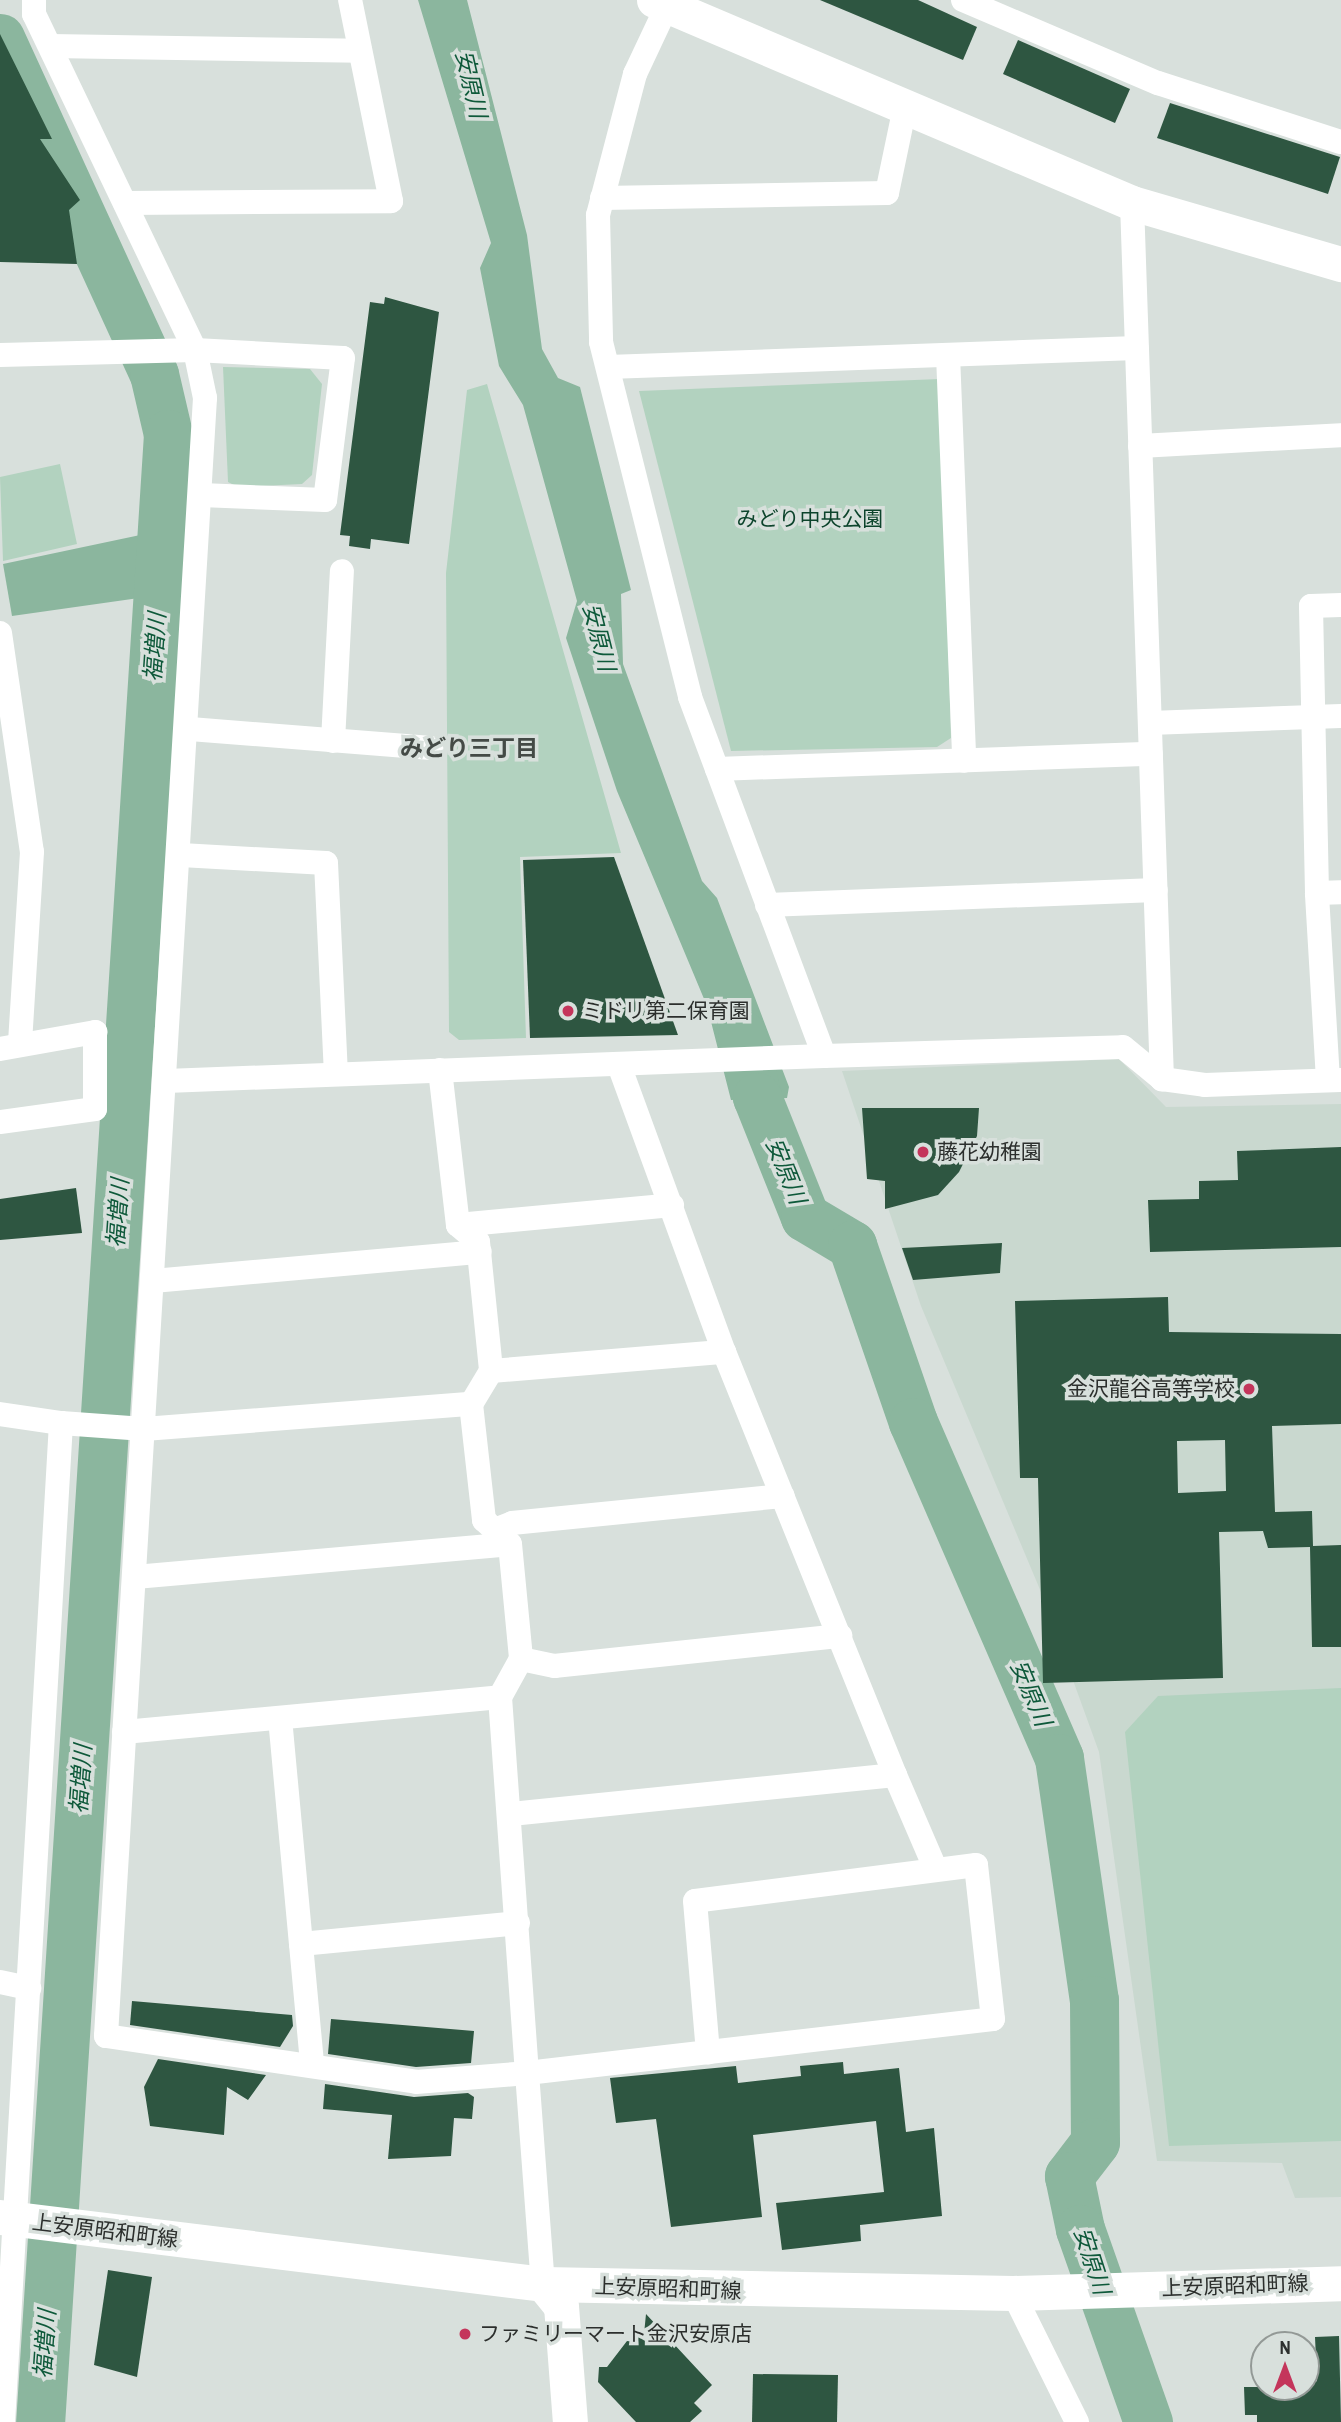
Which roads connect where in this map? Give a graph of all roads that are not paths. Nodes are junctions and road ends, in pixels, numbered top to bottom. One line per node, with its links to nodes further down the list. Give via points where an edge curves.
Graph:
1 (34, 0): 5 (street)
2 (350, 0): 6 (street)
3 (963, 0): 8 (street, via 1158,83)
4 (664, 2): 7 (main road); 9 (street, via 635,75)
5 (50, 46): 6 (street); 10 (street)
6 (360, 51): 10 (street, via 391,201)
7 (905, 107): 9 (street, via 887,193); 11 (main road)
8 (1341, 142)
9 (603, 198): 17 (street, via 601,342)
10 (125, 203): 14 (street)
11 (1132, 203): 12 (main road); 13 (street)
12 (1341, 264)
13 (1137, 348): 16 (street); 19 (street)
14 (184, 351): 15 (street); 20 (street, via 205,398); 20 (street, via 343,358 325,500)
15 (0, 355)
16 (948, 355): 17 (street); 31 (street)
17 (608, 367): 32 (street, via 688,691)
18 (1341, 435): 19 (street)
19 (1140, 446): 26 (street)
20 (201, 495): 27 (street)
21 (342, 571): 28 (street)
22 (1341, 605): 25 (street, via 1311,606)
23 (0, 633): 37 (street, via 32,852)
24 (1341, 716): 25 (street)
25 (1314, 717): 26 (street); 35 (street)
26 (1150, 723): 30 (street)
27 (190, 730): 28 (street); 33 (street)
28 (333, 741): 29 (street)
29 (431, 748)
30 (1151, 754): 31 (street); 34 (street)
31 (964, 761): 32 (street)
32 (717, 769): 36 (street)
33 (181, 855): 41 (street, via 326,863); 44 (street)
34 (1156, 890): 36 (street); 42 (street)
35 (1329, 893): 43 (street)
36 (767, 905): 38 (street)
37 (10, 1047): 45 (street, via 95,1032 95,1109)
38 (813, 1057): 39 (street); 42 (street, via 1123,1047)
39 (619, 1065): 40 (street); 46 (street)
40 (440, 1070): 41 (street); 47 (street)
41 (336, 1074): 44 (street)
42 (1162, 1079): 43 (street, via 1205,1085)
43 (1334, 1080)
44 (166, 1081): 49 (street)
45 (0, 1122)
46 (671, 1205): 47 (street); 50 (street)
47 (458, 1225): 48 (street, via 478,1242)
48 (480, 1252): 49 (street); 51 (street)
49 (153, 1281): 55 (street)
50 (724, 1352): 51 (street); 56 (street)
51 (491, 1371): 52 (street)
52 (471, 1404): 55 (street); 57 (street, via 484,1520)
53 (0, 1414): 54 (street)
54 (70, 1424): 55 (street); 70 (street)
55 (135, 1429): 58 (street)
56 (783, 1496): 57 (street, via 512,1523); 59 (street)
57 (502, 1537): 58 (street); 60 (street)
58 (135, 1577): 63 (street)
59 (841, 1636): 60 (street, via 554,1665); 64 (street)
60 (520, 1659): 61 (street)
61 (500, 1697): 62 (street); 65 (street)
62 (280, 1718): 63 (street); 68 (street)
63 (124, 1732): 72 (street, via 106,2036)
64 (895, 1775): 65 (street); 66 (street)
65 (511, 1814): 67 (street)
66 (936, 1870): 71 (street, via 695,1901); 71 (street, via 976,1865 993,2019)
67 (518, 1923): 68 (street); 73 (street)
68 (301, 1944): 72 (street)
69 (0, 1982): 70 (street)
70 (29, 1988): 74 (street)
71 (708, 2052): 73 (street)
72 (313, 2066): 73 (street, via 416,2082)
73 (527, 2073): 76 (street)
74 (15, 2219): 76 (main road, 上安原昭和町線); 78 (street)
75 (1341, 2283): 77 (main road, 上安原昭和町線)
76 (543, 2284): 77 (main road, 上安原昭和町線); 79 (main road, via 561,2306)
77 (1013, 2293): 80 (street)
78 (3, 2422)
79 (570, 2422)
80 (1077, 2422)

